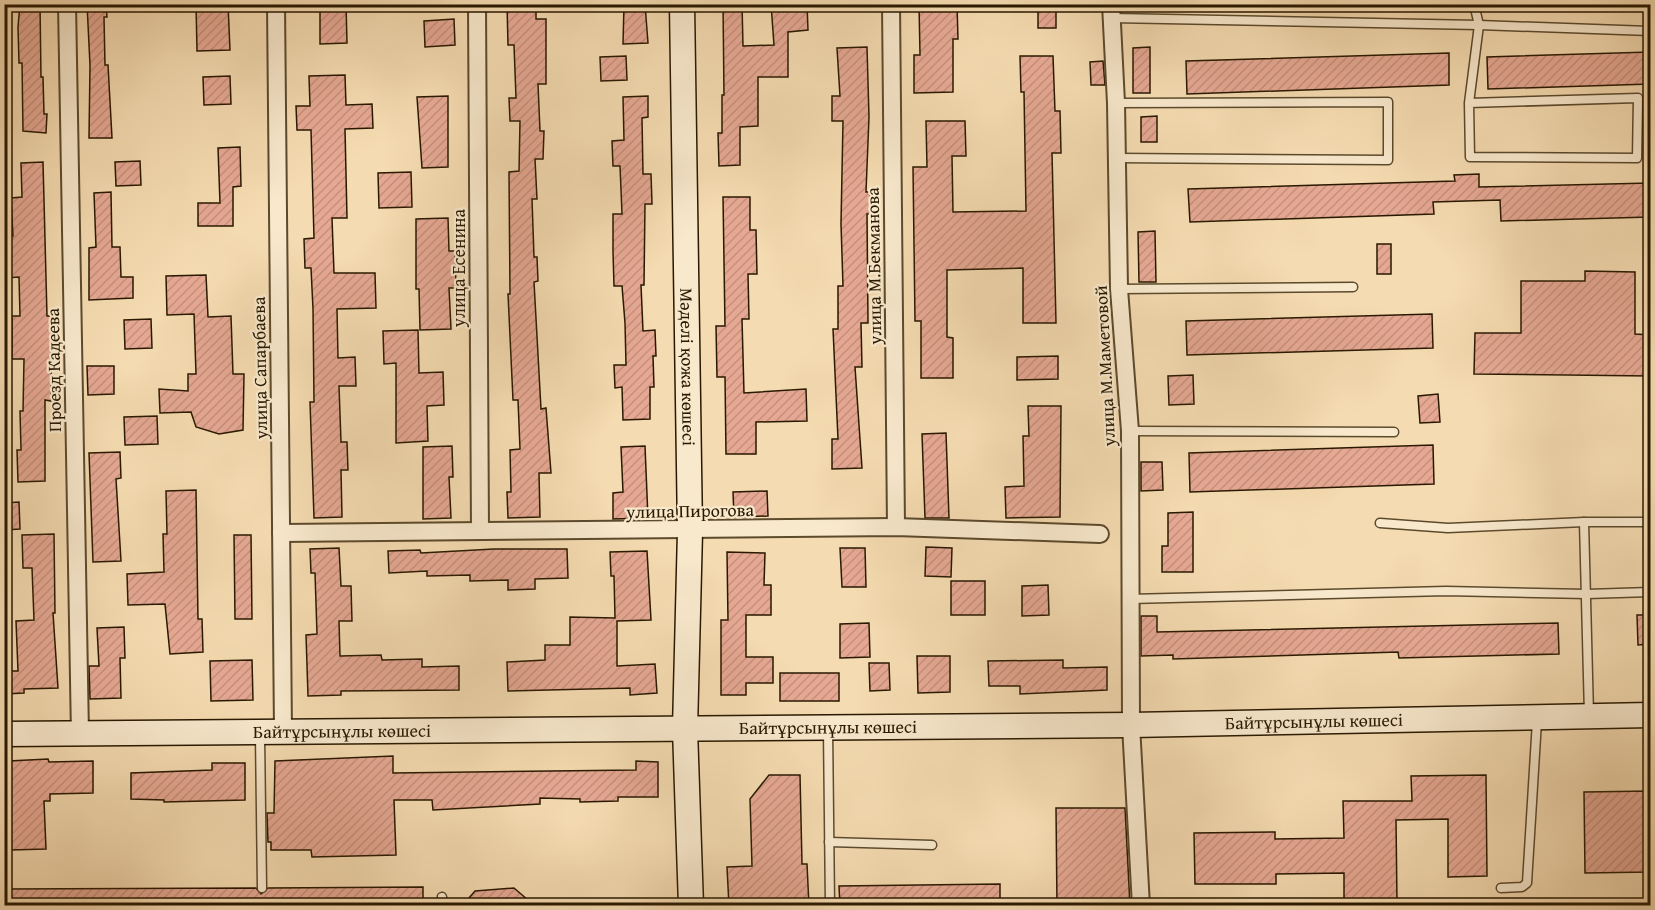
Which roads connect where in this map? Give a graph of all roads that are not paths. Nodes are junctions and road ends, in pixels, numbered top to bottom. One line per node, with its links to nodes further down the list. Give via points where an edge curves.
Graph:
1 (68, 4): 36 (street, Проезд Кадеева)
2 (276, 4): 23 (street, улица Сапарбаева)
3 (477, 4): 21 (street, улица Есенина)
4 (682, 4): 22 (main road, Мәделі қожа көшесі)
5 (891, 4): 20 (street, улица М.Бекманова)
6 (1474, 4): 8 (lane)
7 (1111, 11): 8 (lane); 10 (street, улица М.Маметовой)
8 (1479, 24): 9 (lane); 11 (lane)
9 (1650, 32)
10 (1116, 103): 12 (street, улица М.Маметовой); 12 (lane, via 1388,102 1388,160)
11 (1468, 103): 11 (lane, via 1470,157 1637,158 1638,98)
12 (1117, 158): 14 (street, улица М.Маметовой)
13 (1353, 287): 14 (lane)
14 (1119, 289): 15 (street, улица М.Маметовой)
15 (1130, 431): 16 (lane); 27 (street, улица М.Маметовой)
16 (1394, 432)
17 (1584, 522): 18 (lane); 19 (lane, via 1448,528); 26 (lane)
18 (1650, 522)
19 (1380, 523)
20 (896, 527): 22 (street, улица Пирогова); 24 (street, улица Пирогова)
21 (480, 531): 22 (street, улица Пирогова); 23 (street, улица Пирогова)
22 (690, 531): 33 (main road, Мәделі қожа көшесі)
23 (281, 533): 34 (street, улица Сапарбаева)
24 (1100, 534)
25 (1650, 592): 26 (lane)
26 (1587, 594): 27 (lane, via 1446,591); 28 (lane)
27 (1129, 599): 31 (street, улица М.Маметовой)
28 (1589, 715): 29 (main road, Байтұрсынұлы көшесі); 30 (main road, Байтұрсынұлы көшесі)
29 (1650, 715)
30 (1538, 717): 31 (main road, Байтұрсынұлы көшесі); 40 (lane, via 1527,883)
31 (1131, 725): 32 (main road, Байтұрсынұлы көшесі); 43 (street, улица М.Маметовой)
32 (828, 728): 33 (main road, Байтұрсынұлы көшесі); 37 (lane)
33 (685, 729): 34 (main road, Байтұрсынұлы көшесі); 41 (main road, Мәделі қожа көшесі)
34 (271, 731): 36 (main road, Байтұрсынұлы көшесі); 39 (lane)
35 (4, 734): 36 (main road, Байтұрсынұлы көшесі)
36 (80, 735)
37 (829, 842): 38 (lane); 42 (lane)
38 (932, 845)
39 (262, 888)
40 (1501, 888)
41 (691, 906)
42 (830, 906)
43 (1141, 906)

